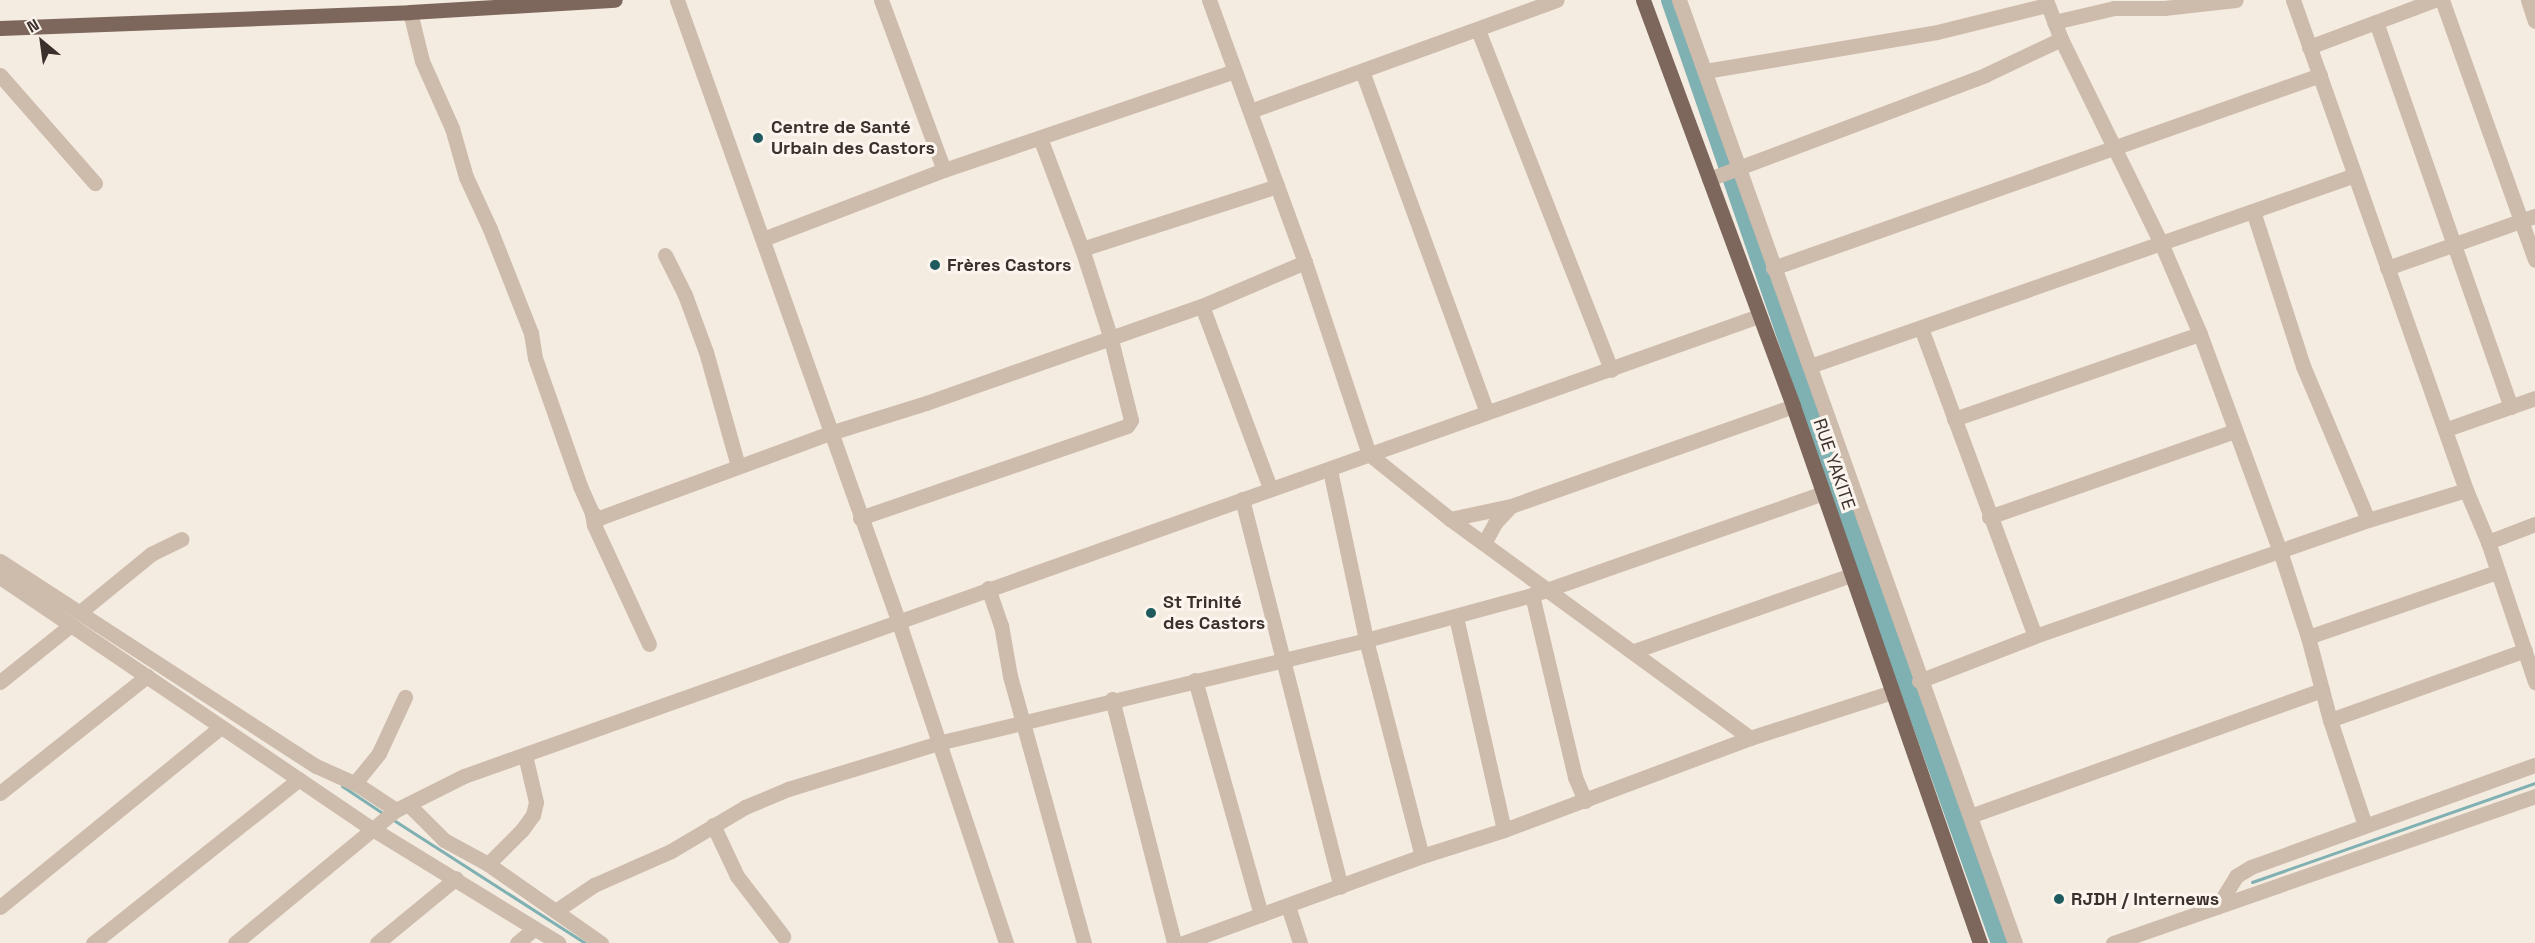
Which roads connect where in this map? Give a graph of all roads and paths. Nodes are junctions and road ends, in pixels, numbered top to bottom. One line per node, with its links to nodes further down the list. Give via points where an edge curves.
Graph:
1 (615, 0): 14 (main road)
2 (677, 0): 38 (street)
3 (881, 0): 31 (street)
4 (1209, 0): 22 (street)
5 (1556, 0): 19 (street)
6 (1643, 0): 33 (main road, RUE YAKITE)
7 (1679, 0): 24 (street)
8 (2236, 0): 16 (street, via 2164,8 2114,8)
9 (2293, 0): 21 (street)
10 (2435, 0): 17 (street)
11 (2442, 0): 37 (street)
12 (2528, 0): 15 (street)
13 (2046, 3): 16 (street); 24 (street, via 1937,32)
14 (416, 8): 18 (main road); 70 (street, via 422,61 531,333 535,358)
15 (2535, 21)
16 (2054, 22): 20 (street)
17 (2376, 22): 21 (street); 40 (street)
18 (0, 28)
19 (1478, 30): 23 (street); 53 (street)
20 (2061, 39): 29 (street); 30 (street, via 1985,75)
21 (2309, 47): 26 (street)
22 (1234, 71): 27 (street); 28 (street)
23 (1362, 71): 27 (street); 57 (street)
24 (1705, 71): 30 (street)
25 (0, 75): 34 (street)
26 (2320, 75): 29 (street); 32 (street)
27 (1250, 111): 35 (street)
28 (1040, 138): 31 (street); 41 (street)
29 (2115, 147): 39 (street); 45 (street)
30 (1738, 169): 33 (street); 45 (street)
31 (944, 170): 38 (street)
32 (2355, 176): 36 (street); 46 (street)
33 (1709, 180): 48 (main road, RUE YAKITE)
34 (95, 183)
35 (1277, 186): 41 (street); 44 (street)
36 (2253, 211): 39 (street); 74 (street, via 2303,366)
37 (2528, 218): 40 (street); 43 (street)
38 (763, 239): 61 (street)
39 (2161, 243): 49 (street); 50 (street)
40 (2455, 244): 46 (street); 56 (street)
41 (1082, 249): 51 (street)
42 (665, 255): 63 (street, via 686,295 706,352)
43 (2535, 260)
44 (1305, 262): 47 (street); 62 (street)
45 (1773, 268): 52 (street)
46 (2387, 268): 59 (street)
47 (1202, 306): 51 (street); 65 (street)
48 (1760, 316): 53 (street); 55 (main road, RUE YAKITE)
49 (1921, 328): 52 (street); 58 (street)
50 (2200, 334): 58 (street); 60 (street)
51 (1110, 336): 61 (street, via 926,403); 72 (street, via 1130,412 1127,426)
52 (1810, 366): 99 (street)
53 (1611, 370): 57 (street)
54 (2535, 398): 56 (street)
55 (1793, 406): 67 (main road, RUE YAKITE); 69 (street)
56 (2511, 407): 59 (street)
57 (1487, 412): 62 (street)
58 (1954, 419): 71 (street)
59 (2446, 429): 66 (street)
60 (2234, 431): 71 (street); 79 (street)
61 (830, 433): 63 (street); 72 (street)
62 (1369, 454): 64 (street); 73 (street)
63 (738, 465): 70 (street, via 608,516 599,518)
64 (1330, 470): 65 (street); 92 (street)
65 (1270, 488): 68 (street)
66 (2466, 490): 74 (street); 77 (street)
67 (1823, 493): 82 (main road, RUE YAKITE); 85 (street)
68 (1242, 499): 84 (street); 96 (street)
69 (1511, 506): 73 (street); 78 (street)
70 (592, 513): 93 (street)
71 (1989, 517): 90 (street)
72 (860, 518): 89 (street)
73 (1450, 519): 78 (street)
74 (2368, 520): 79 (street)
75 (2535, 524): 77 (street)
76 (182, 539): 88 (street, via 152,554)
77 (2488, 542): 81 (street)
78 (1484, 543): 85 (street)
79 (2280, 551): 90 (street); 91 (street)
80 (0, 561): 88 (street)
81 (2497, 572): 91 (street); 94 (street)
82 (1851, 575): 95 (street); 103 (main road, RUE YAKITE)
83 (0, 577): 88 (street)
84 (988, 588): 89 (street); 107 (street, via 1001,625)
85 (1548, 590): 86 (street); 95 (street)
86 (1532, 596): 87 (street); 117 (street, via 1575,777)
87 (1456, 617): 92 (street); 123 (street)
88 (76, 619): 97 (street); 100 (street); 114 (street, via 316,766)
89 (898, 620): 110 (street); 111 (street)
90 (2036, 636): 99 (street)
91 (2308, 637): 102 (street)
92 (1366, 640): 96 (street); 124 (street)
93 (649, 644)
94 (2525, 650): 101 (street); 106 (street)
95 (1634, 651): 109 (street)
96 (1283, 661): 98 (street); 127 (street)
97 (147, 676): 108 (street); 115 (street)
98 (1195, 680): 105 (street); 132 (street)
99 (1919, 681): 119 (street)
100 (0, 682)
101 (2535, 682)
102 (2322, 690): 106 (street); 119 (street)
103 (1892, 692): 109 (street); 146 (main road, RUE YAKITE)
104 (405, 697): 114 (street, via 379,753 358,778)
105 (1112, 699): 107 (street); 143 (street)
106 (2330, 720): 121 (street)
107 (1023, 724): 110 (street); 142 (street)
108 (221, 727): 113 (street); 129 (street)
109 (1750, 738): 117 (street)
110 (938, 743): 120 (street, via 788,789); 141 (street)
111 (525, 755): 118 (street, via 464,776); 125 (street, via 536,802 533,815)
112 (2535, 765): 121 (street)
113 (298, 779): 122 (street); 135 (street)
114 (358, 785): 118 (street)
115 (0, 793)
116 (2535, 796): 130 (street)
117 (1585, 801): 123 (street)
118 (402, 807): 122 (street); 125 (street, via 444,840)
119 (1970, 816): 147 (street)
120 (713, 825): 131 (street, via 672,851 594,885); 134 (street, via 737,876)
121 (2365, 825): 130 (street, via 2251,867 2236,876)
122 (373, 827): 126 (street); 136 (street)
123 (1504, 830): 124 (street)
124 (1422, 856): 127 (street)
125 (488, 864): 131 (street)
126 (456, 878): 133 (street); 137 (street)
127 (1341, 887): 128 (street)
128 (1288, 906): 132 (street); 145 (street)
129 (0, 907)
130 (2217, 907): 148 (street)
131 (557, 910): 140 (street)
132 (1261, 915): 144 (street)
133 (535, 928): 138 (street); 139 (street)
134 (783, 936)
135 (93, 943)
136 (235, 943)
137 (377, 943)
138 (517, 943)
139 (559, 943)
140 (601, 943)
141 (1006, 943)
142 (1083, 943)
143 (1174, 943)
144 (1183, 943)
145 (1300, 943)
146 (1980, 943)
147 (2014, 943)
148 (2114, 943)

